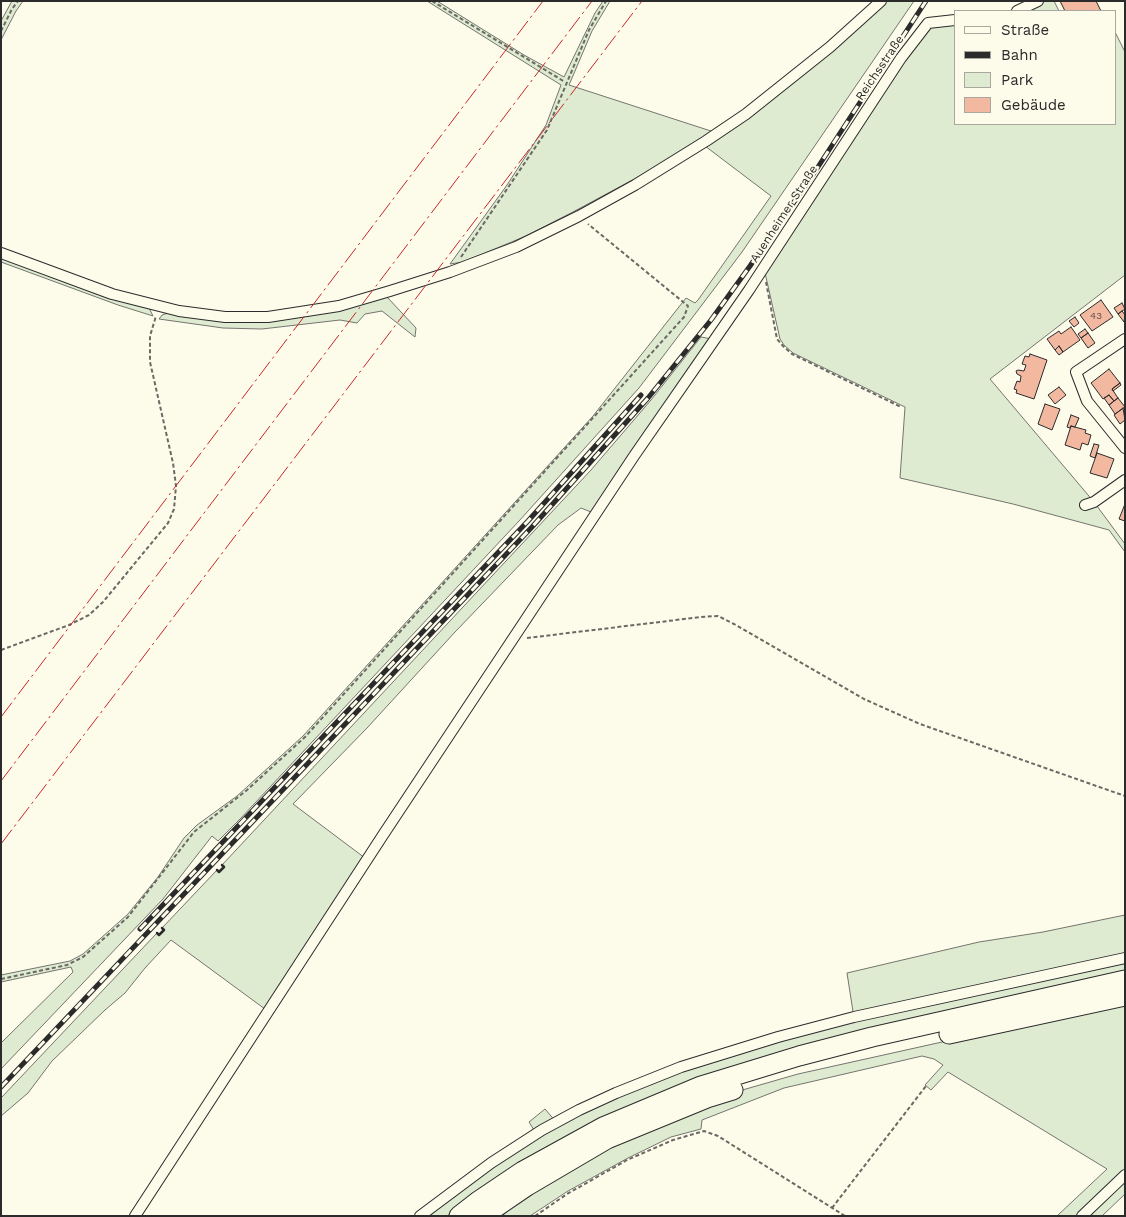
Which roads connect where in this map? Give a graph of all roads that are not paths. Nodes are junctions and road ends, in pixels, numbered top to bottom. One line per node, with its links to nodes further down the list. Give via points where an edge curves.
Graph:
1 (881, 1): 6 (street, via 746,114 579,216 516,247 450,272 339,306 268,317 225,317 112,294)
2 (1038, 1): 3 (street)
3 (1018, 10)
4 (954, 20): 5 (street, Reichsstraße, via 928,22)
5 (840, 151): 16 (street, Auenheimer Straße, via 512,640)
6 (1, 253)
7 (1125, 339): 8 (street, via 1076,372 1087,401)
8 (1125, 448)
9 (1125, 480): 10 (street)
10 (1085, 505)
11 (1125, 958): 17 (street, via 854,1017 681,1067 616,1093 542,1130)
12 (1125, 980): 18 (highway, via 872,1037 701,1086 603,1127 523,1171)
13 (1125, 996): 15 (highway, via 823,1062 708,1098 607,1139)
14 (1125, 1175): 19 (street)
15 (487, 1213)
16 (135, 1216)
17 (420, 1216)
18 (459, 1216)
19 (1082, 1216)

